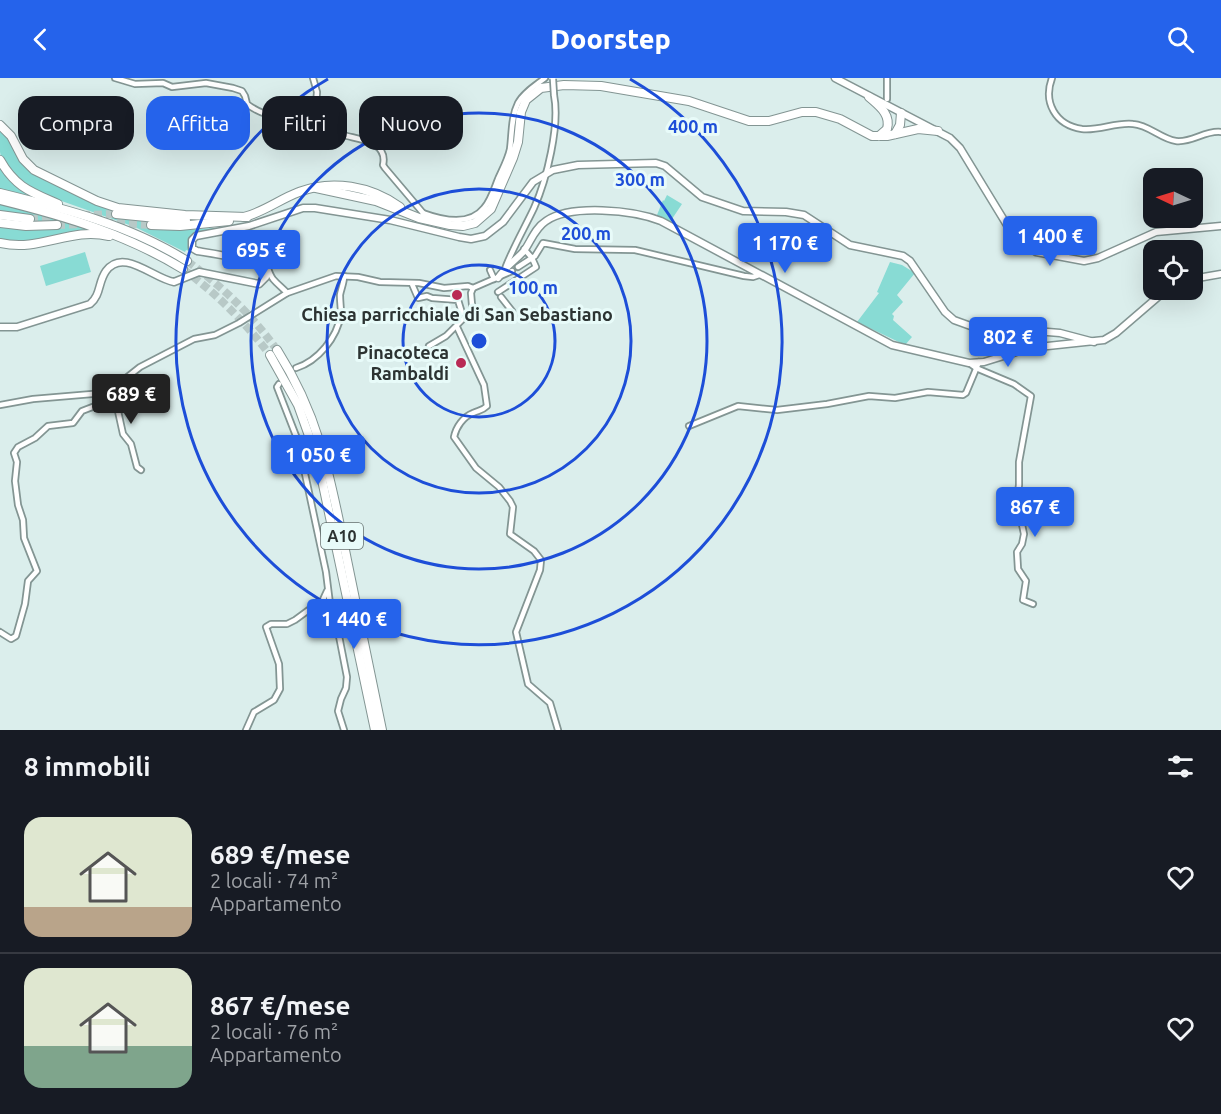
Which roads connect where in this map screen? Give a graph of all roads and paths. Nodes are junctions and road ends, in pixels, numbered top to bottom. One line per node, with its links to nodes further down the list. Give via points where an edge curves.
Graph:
1 (115, 78): 11 (street, via 135,84 163,83 172,87 206,83 233,88 242,91 247,105)
2 (313, 78): 8 (street)
3 (545, 78): 18 (street, via 518,102 510,152 489,201 472,217 458,220 424,215 382,165 384,157 378,148)
4 (835, 78): 9 (main road)
5 (887, 78): 10 (street)
6 (1052, 78): 16 (street, via 1048,97 1054,115 1082,129 1135,124 1175,141)
7 (553, 79): 21 (street, bridge, via 554,131)
8 (316, 96)
9 (869, 97): 12 (main road); 14 (highway, via 885,111)
10 (887, 99)
11 (262, 112)
12 (901, 113): 14 (highway); 15 (main road); 17 (highway)
13 (0, 125): 27 (highway, via 34,170 97,201 118,208)
14 (888, 126): 19 (highway)
15 (938, 131): 17 (highway, via 918,129); 33 (main road, via 960,148 1010,230 1036,252 1083,261 1156,232)
16 (1221, 132)
17 (895, 134): 19 (highway)
18 (347, 135)
19 (878, 137): 27 (highway, via 816,112 749,121 688,101 601,86 547,87 530,94 523,105 513,158 486,214 476,223 456,226 427,220 408,214 378,193 337,184 300,191)
20 (0, 160): 24 (highway, via 24,189)
21 (545, 173): 35 (main road, via 533,182 503,222 485,236 471,239); 42 (street, via 533,210); 61 (main road, via 578,165 665,166 702,197 743,211 804,215 850,245 903,256 945,312 977,330 1060,333)
22 (0, 193): 24 (highway)
23 (0, 200): 36 (highway, via 74,220)
24 (75, 213): 41 (highway, via 130,231)
25 (0, 214): 28 (highway)
26 (116, 214): 30 (highway)
27 (247, 217): 30 (highway)
28 (30, 219)
29 (0, 223): 31 (highway)
30 (211, 223): 32 (highway)
31 (57, 225)
32 (151, 225)
33 (1221, 225)
34 (424, 226): 35 (street)
35 (432, 230): 40 (main road, via 348,212 303,208 192,240 192,248 197,251)
36 (131, 241): 37 (highway, via 90,233 28,246); 44 (highway)
37 (0, 243)
38 (524, 249): 39 (street); 42 (main road); 48 (main road, via 546,221 560,214 576,210 621,213 661,221)
39 (532, 258): 43 (street); 48 (street, via 543,243 548,243 575,249 635,250 744,276); 55 (street, via 536,267)
40 (242, 259): 54 (street, via 255,256 265,261 271,276); 59 (main road, via 264,267 267,273 262,283 256,285 199,272 174,282 136,265 119,263 107,269 96,299 90,304 17,327)
41 (187, 261)
42 (506, 266): 51 (main road)
43 (518, 267)
44 (183, 269)
45 (490, 270): 51 (street)
46 (512, 271): 51 (street)
47 (1221, 274): 50 (main road)
48 (759, 275): 65 (main road, via 892,345)
49 (344, 276): 52 (street); 54 (street); 66 (street, via 340,316 326,347)
50 (1203, 277)
51 (495, 282): 53 (street); 55 (street)
52 (412, 284): 53 (street); 57 (street, via 418,298 458,300 462,313)
53 (473, 288): 57 (street)
54 (287, 293): 68 (street, via 239,323 209,337 194,339 140,367)
55 (499, 294): 58 (street)
56 (1154, 300): 61 (main road, via 1116,333)
57 (471, 309): 60 (street)
58 (512, 311)
59 (0, 327)
60 (457, 327): 62 (street); 80 (street, via 484,385 487,406 460,423 454,437 476,468 510,501 510,534 534,550 541,560 516,632 528,684 550,703)
61 (1094, 342): 65 (main road, via 1029,348)
62 (429, 346)
63 (277, 350): 79 (highway, A10, via 303,395 322,448)
64 (270, 355): 78 (highway, A10, via 298,405 318,461)
65 (977, 365): 71 (street, via 963,395 928,392 895,398 865,396 777,410 738,406); 74 (street, via 1031,396 1018,462 1017,508 1024,534 1017,552 1018,569 1026,581 1023,600)
66 (296, 368)
67 (279, 384): 73 (street, via 298,441)
68 (111, 390): 69 (street); 72 (street, via 123,434)
69 (104, 393): 70 (street); 75 (street, via 95,406 84,409 73,423 48,426 14,453 18,505 37,571 28,581 16,636 11,639)
70 (0, 405)
71 (689, 426)
72 (141, 470)
73 (328, 589): 76 (street, via 321,604 296,620 266,627 279,664 279,689 274,700 254,712); 77 (street, via 347,677 338,711)
74 (1033, 604)
75 (0, 632)
76 (246, 730)
77 (344, 730)
78 (375, 730)
79 (382, 730)
80 (558, 730)

